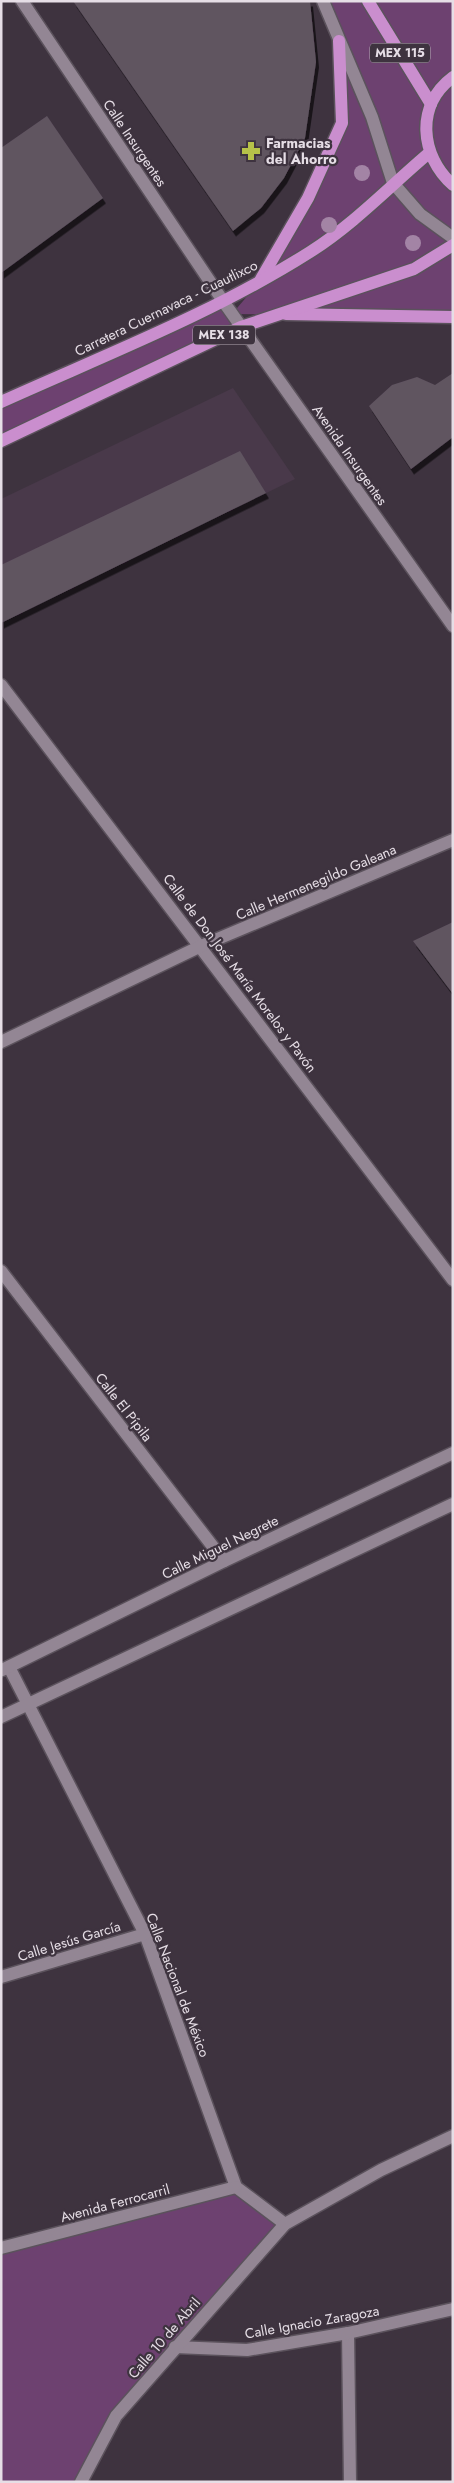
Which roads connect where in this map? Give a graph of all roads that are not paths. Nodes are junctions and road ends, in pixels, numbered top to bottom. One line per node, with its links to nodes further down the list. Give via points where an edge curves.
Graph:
1 (22, 1): 13 (street, Calle Insurgentes)
2 (322, 1): 4 (street)
3 (368, 1): 6 (main road, MEX 115)
4 (339, 42): 8 (street, via 372,117); 12 (main road, via 342,123 308,198)
5 (453, 77): 6 (main road, via 444,83)
6 (431, 104): 7 (main road, via 426,128)
7 (429, 153): 8 (main road, Carretera Cuernavaca - Cuautlixco / MEX 138); 9 (main road, via 441,174)
8 (393, 184): 10 (street, via 420,214); 12 (main road, Carretera Cuernavaca - Cuautlixco / MEX 138, via 353,221)
9 (453, 185)
10 (453, 238)
11 (453, 245): 14 (main road, MEX 138, via 414,269)
12 (260, 281): 13 (main road, Carretera Cuernavaca - Cuautlixco / MEX 138)
13 (223, 301): 16 (street, Avenida Insurgentes); 17 (main road, Carretera Cuernavaca - Cuautlixco / MEX 138)
14 (276, 314): 15 (main road); 16 (main road, MEX 138)
15 (453, 318)
16 (242, 327): 18 (main road, MEX 138); 19 (street, Avenida Insurgentes)
17 (1, 402)
18 (1, 441)
19 (453, 626)
20 (1, 685): 22 (street, Calle de Don José María Morelos y Pavón)
21 (453, 840): 22 (street, Calle Hermenegildo Galeana)
22 (201, 946): 23 (street, Calle Hermenegildo Galeana); 25 (street, Calle de Don José María Morelos y Pavón)
23 (1, 1042)
24 (1, 1271): 28 (street, Calle El Pípila)
25 (453, 1280)
26 (453, 1453): 28 (street, Calle Miguel Negrete)
27 (453, 1504): 30 (street)
28 (224, 1561): 29 (street, Calle Miguel Negrete)
29 (5, 1668): 30 (street, Calle Nacional de México)
30 (28, 1704): 31 (street); 32 (street, Calle Nacional de México)
31 (1, 1717)
32 (145, 1934): 33 (street, Calle Jesús García); 35 (street, Calle Nacional de México)
33 (1, 1977)
34 (453, 2136): 36 (street, via 381,2170)
35 (236, 2187): 36 (street); 37 (street, Avenida Ferrocarril)
36 (285, 2224): 40 (street, Calle 10 de Abril)
37 (1, 2248)
38 (453, 2309): 39 (street, Calle Ignacio Zaragoza)
39 (348, 2332): 40 (street, Calle Ignacio Zaragoza, via 247,2350); 42 (street)
40 (174, 2347): 41 (street, Calle 10 de Abril, via 116,2416)
41 (81, 2482)
42 (350, 2482)

